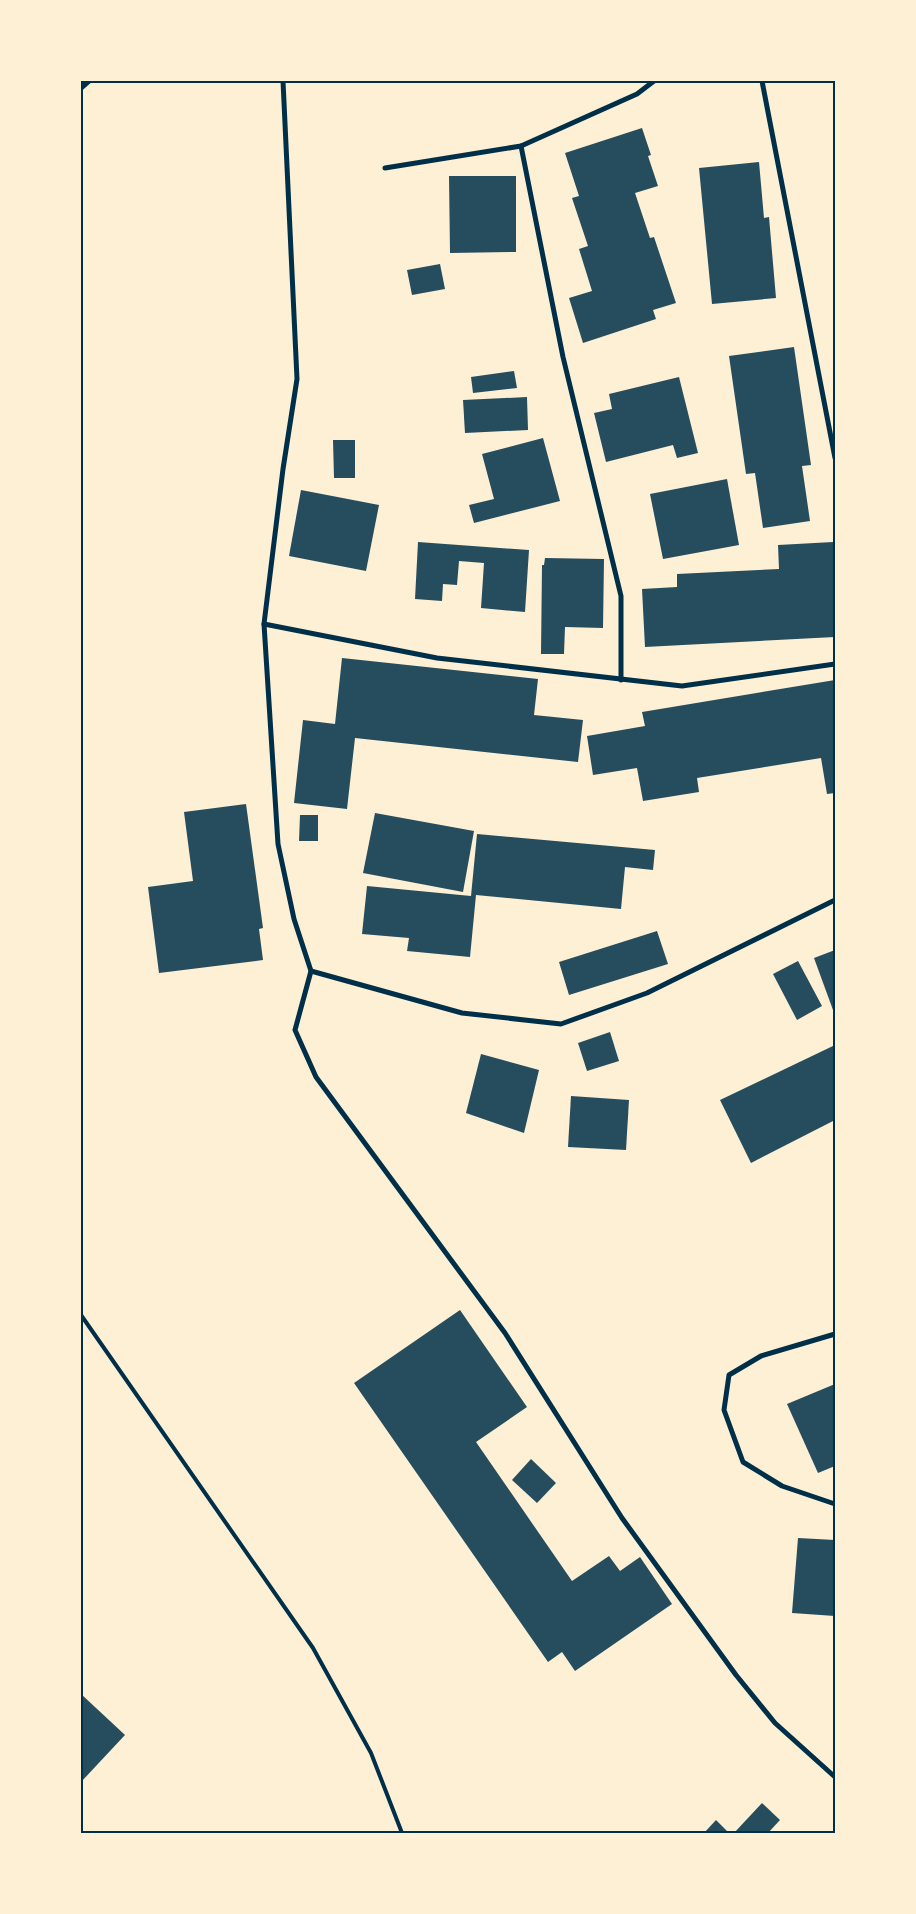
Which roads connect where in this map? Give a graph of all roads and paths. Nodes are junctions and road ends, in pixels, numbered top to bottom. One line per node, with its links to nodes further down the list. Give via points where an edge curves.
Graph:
1 (89, 81): 5 (street)
2 (283, 81): 9 (street, via 297,379)
3 (654, 81): 6 (street, via 638,94)
4 (762, 81): 8 (street)
5 (81, 88)
6 (521, 146): 7 (street); 11 (street, via 564,358 621,596)
7 (385, 168)
8 (835, 458)
9 (264, 624): 11 (street, via 437,658); 13 (street, via 278,844 294,919)
10 (835, 664): 11 (street, via 682,686)
11 (621, 680)
12 (835, 900): 13 (street, via 647,993 561,1024 462,1014)
13 (311, 971): 17 (street, via 295,1030 316,1077 505,1333 622,1518 736,1676 775,1723)
14 (81, 1315): 18 (lane, via 313,1648 371,1754)
15 (835, 1334): 16 (street, via 761,1356 729,1375 724,1410 743,1462 782,1486)
16 (835, 1504)
17 (835, 1778)
18 (402, 1833)

